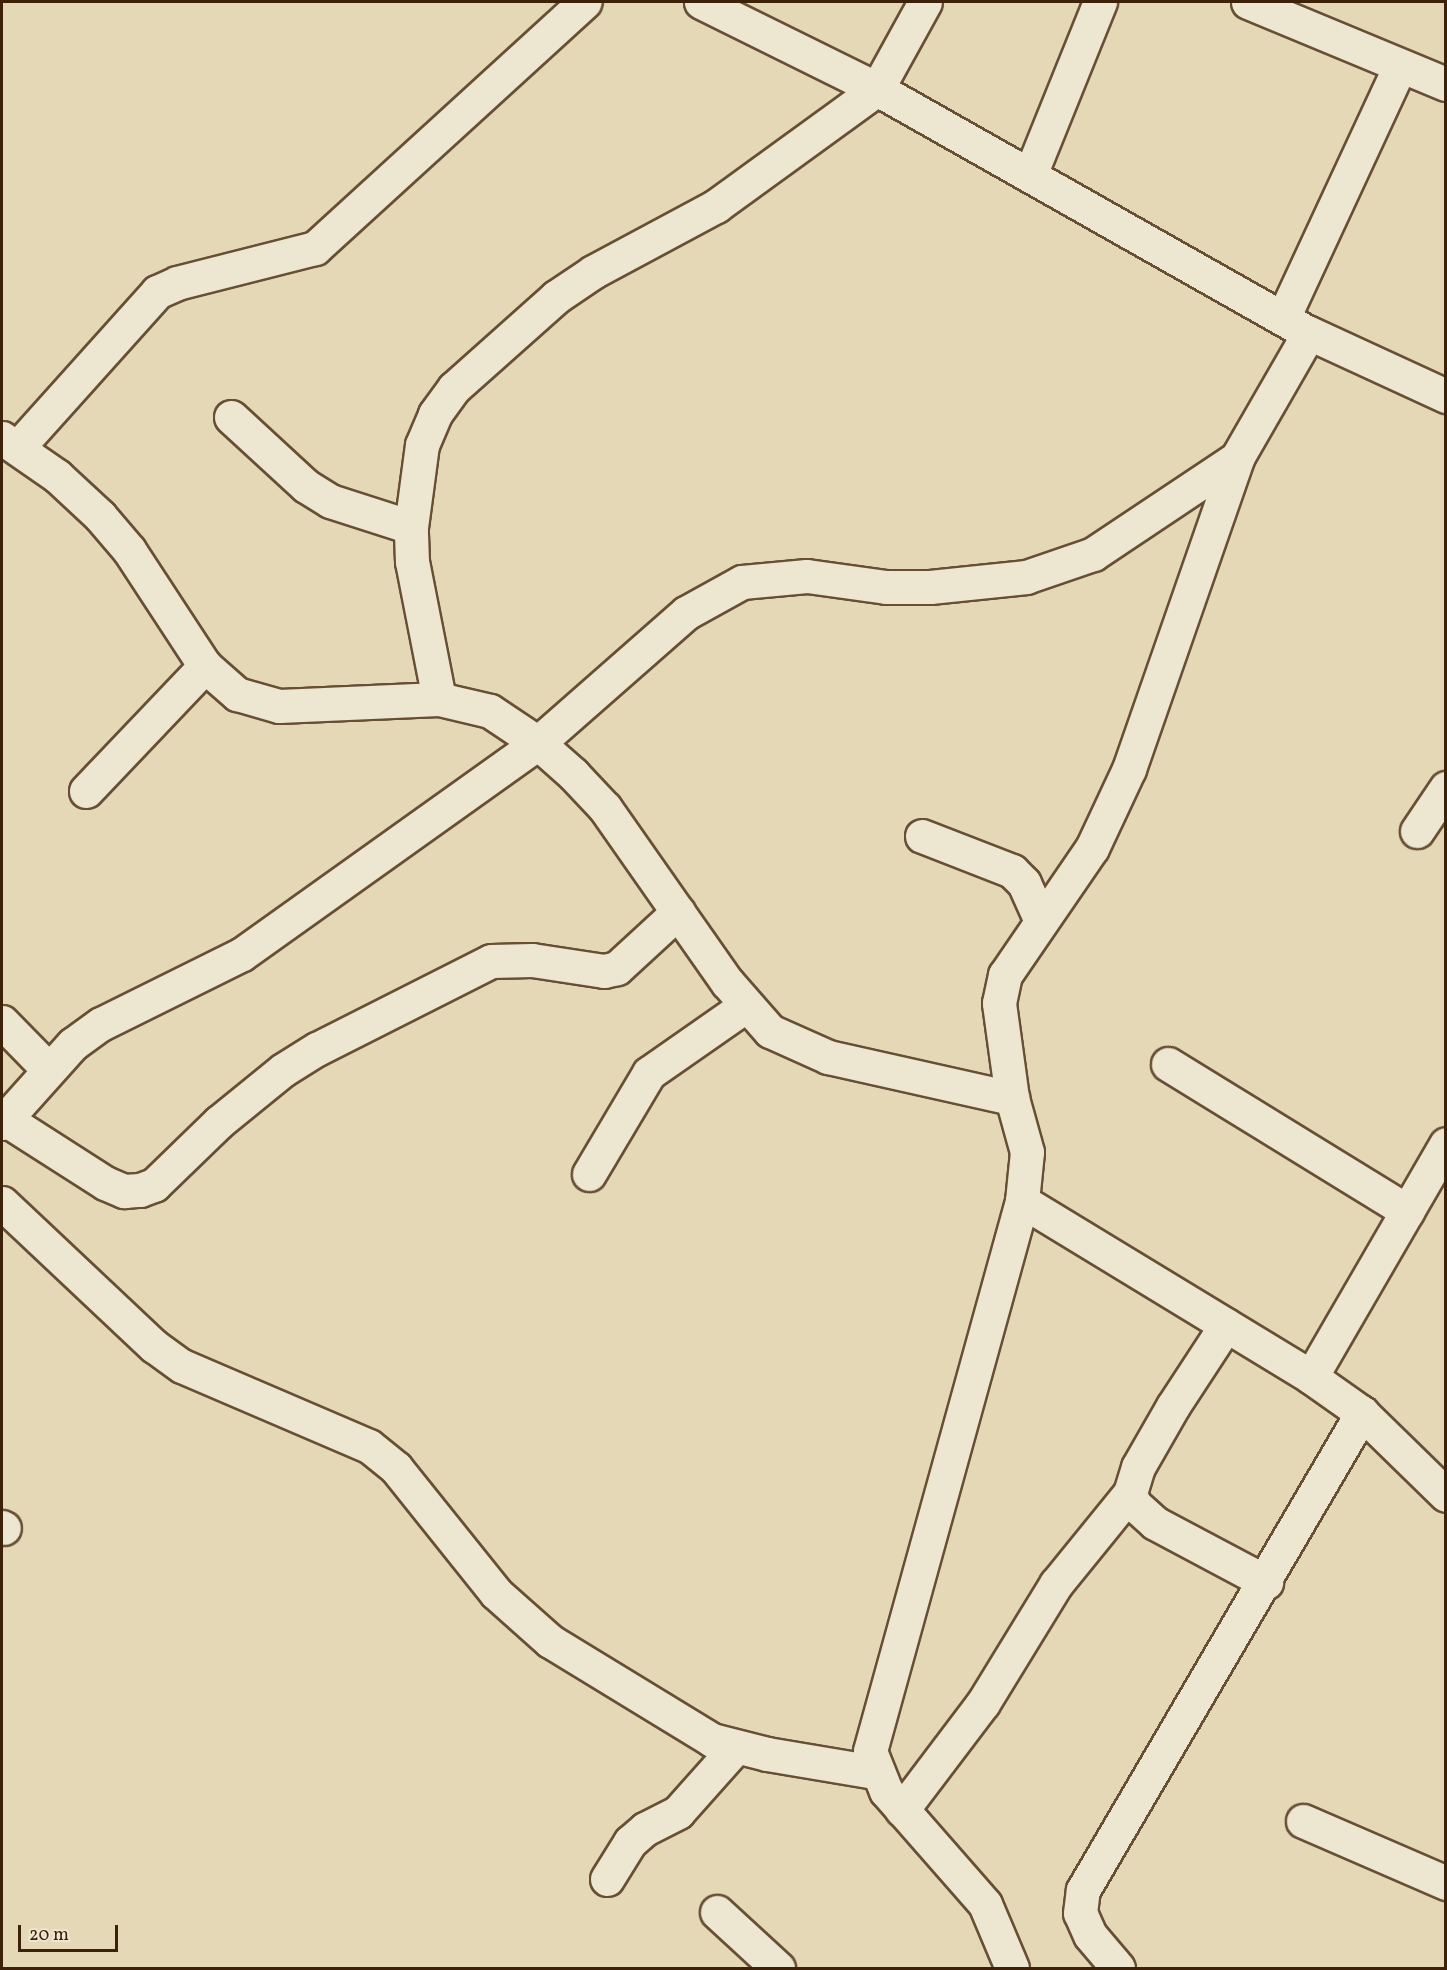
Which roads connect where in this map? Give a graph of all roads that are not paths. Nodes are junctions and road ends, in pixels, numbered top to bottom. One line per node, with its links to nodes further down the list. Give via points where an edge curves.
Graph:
1 (584, 2): 13 (street, via 315,248 177,283 157,292)
2 (702, 2): 8 (street)
3 (925, 2): 8 (street)
4 (1101, 2): 9 (street)
5 (1248, 2): 6 (street)
6 (1400, 66): 7 (street); 10 (street)
7 (1446, 84)
8 (877, 89): 9 (street); 15 (street, via 716,206 592,272 556,297 454,388 435,414 422,445)
9 (1029, 175): 10 (street)
10 (1296, 325): 11 (street); 14 (street)
11 (1446, 396)
12 (231, 417): 15 (street, via 322,496 356,512)
13 (10, 442): 16 (street, via 57,476 122,541)
14 (1237, 458): 18 (street, via 1093,554 1026,577 930,587 886,587 807,576 742,582 686,613); 24 (street, via 1129,769 1092,848)
15 (411, 527): 17 (street, via 412,562)
16 (205, 666): 17 (street, via 237,694 279,706); 20 (street)
17 (439, 699): 18 (street, via 490,711)
18 (538, 743): 23 (street, via 605,808); 28 (street, via 242,954 101,1024)
19 (1446, 788): 21 (street)
20 (86, 791)
21 (1417, 831)
22 (922, 836): 24 (street, via 1012,871 1024,883)
23 (678, 912): 25 (street); 30 (street, via 617,968 604,971 532,960 491,961 327,1043 283,1070 219,1122 154,1185 140,1190 124,1191 105,1184)
24 (1041, 921): 29 (street, via 1005,975 999,1003)
25 (745, 1006): 29 (street, via 770,1031 828,1057); 32 (street, via 649,1073)
26 (2, 1022): 28 (street)
27 (1168, 1064): 35 (street)
28 (48, 1069): 30 (street)
29 (1012, 1098): 33 (street, via 1027,1152)
30 (3, 1121)
31 (1446, 1144): 35 (street)
32 (589, 1174)
33 (1022, 1201): 36 (street); 43 (street, via 874,1729 870,1751)
34 (2, 1203): 42 (street, via 154,1346 182,1366 369,1446 396,1468 496,1593 550,1641 712,1740)
35 (1407, 1211): 37 (street)
36 (1226, 1325): 37 (street); 39 (street, via 1138,1467)
37 (1311, 1377): 38 (street)
38 (1362, 1413): 40 (street); 41 (street)
39 (1130, 1493): 41 (street, via 1134,1504 1155,1523); 44 (street, via 1056,1584 983,1703)
40 (1445, 1494)
41 (1266, 1582): 51 (street, via 1083,1890 1083,1920 1090,1935)
42 (735, 1748): 43 (street); 46 (street, via 678,1812 645,1829 630,1842)
43 (876, 1772): 44 (street)
44 (902, 1810): 50 (street, via 985,1904)
45 (1303, 1821): 47 (street)
46 (608, 1879)
47 (1446, 1883)
48 (717, 1912): 49 (street)
49 (778, 1968)
50 (1012, 1968)
51 (1118, 1968)

